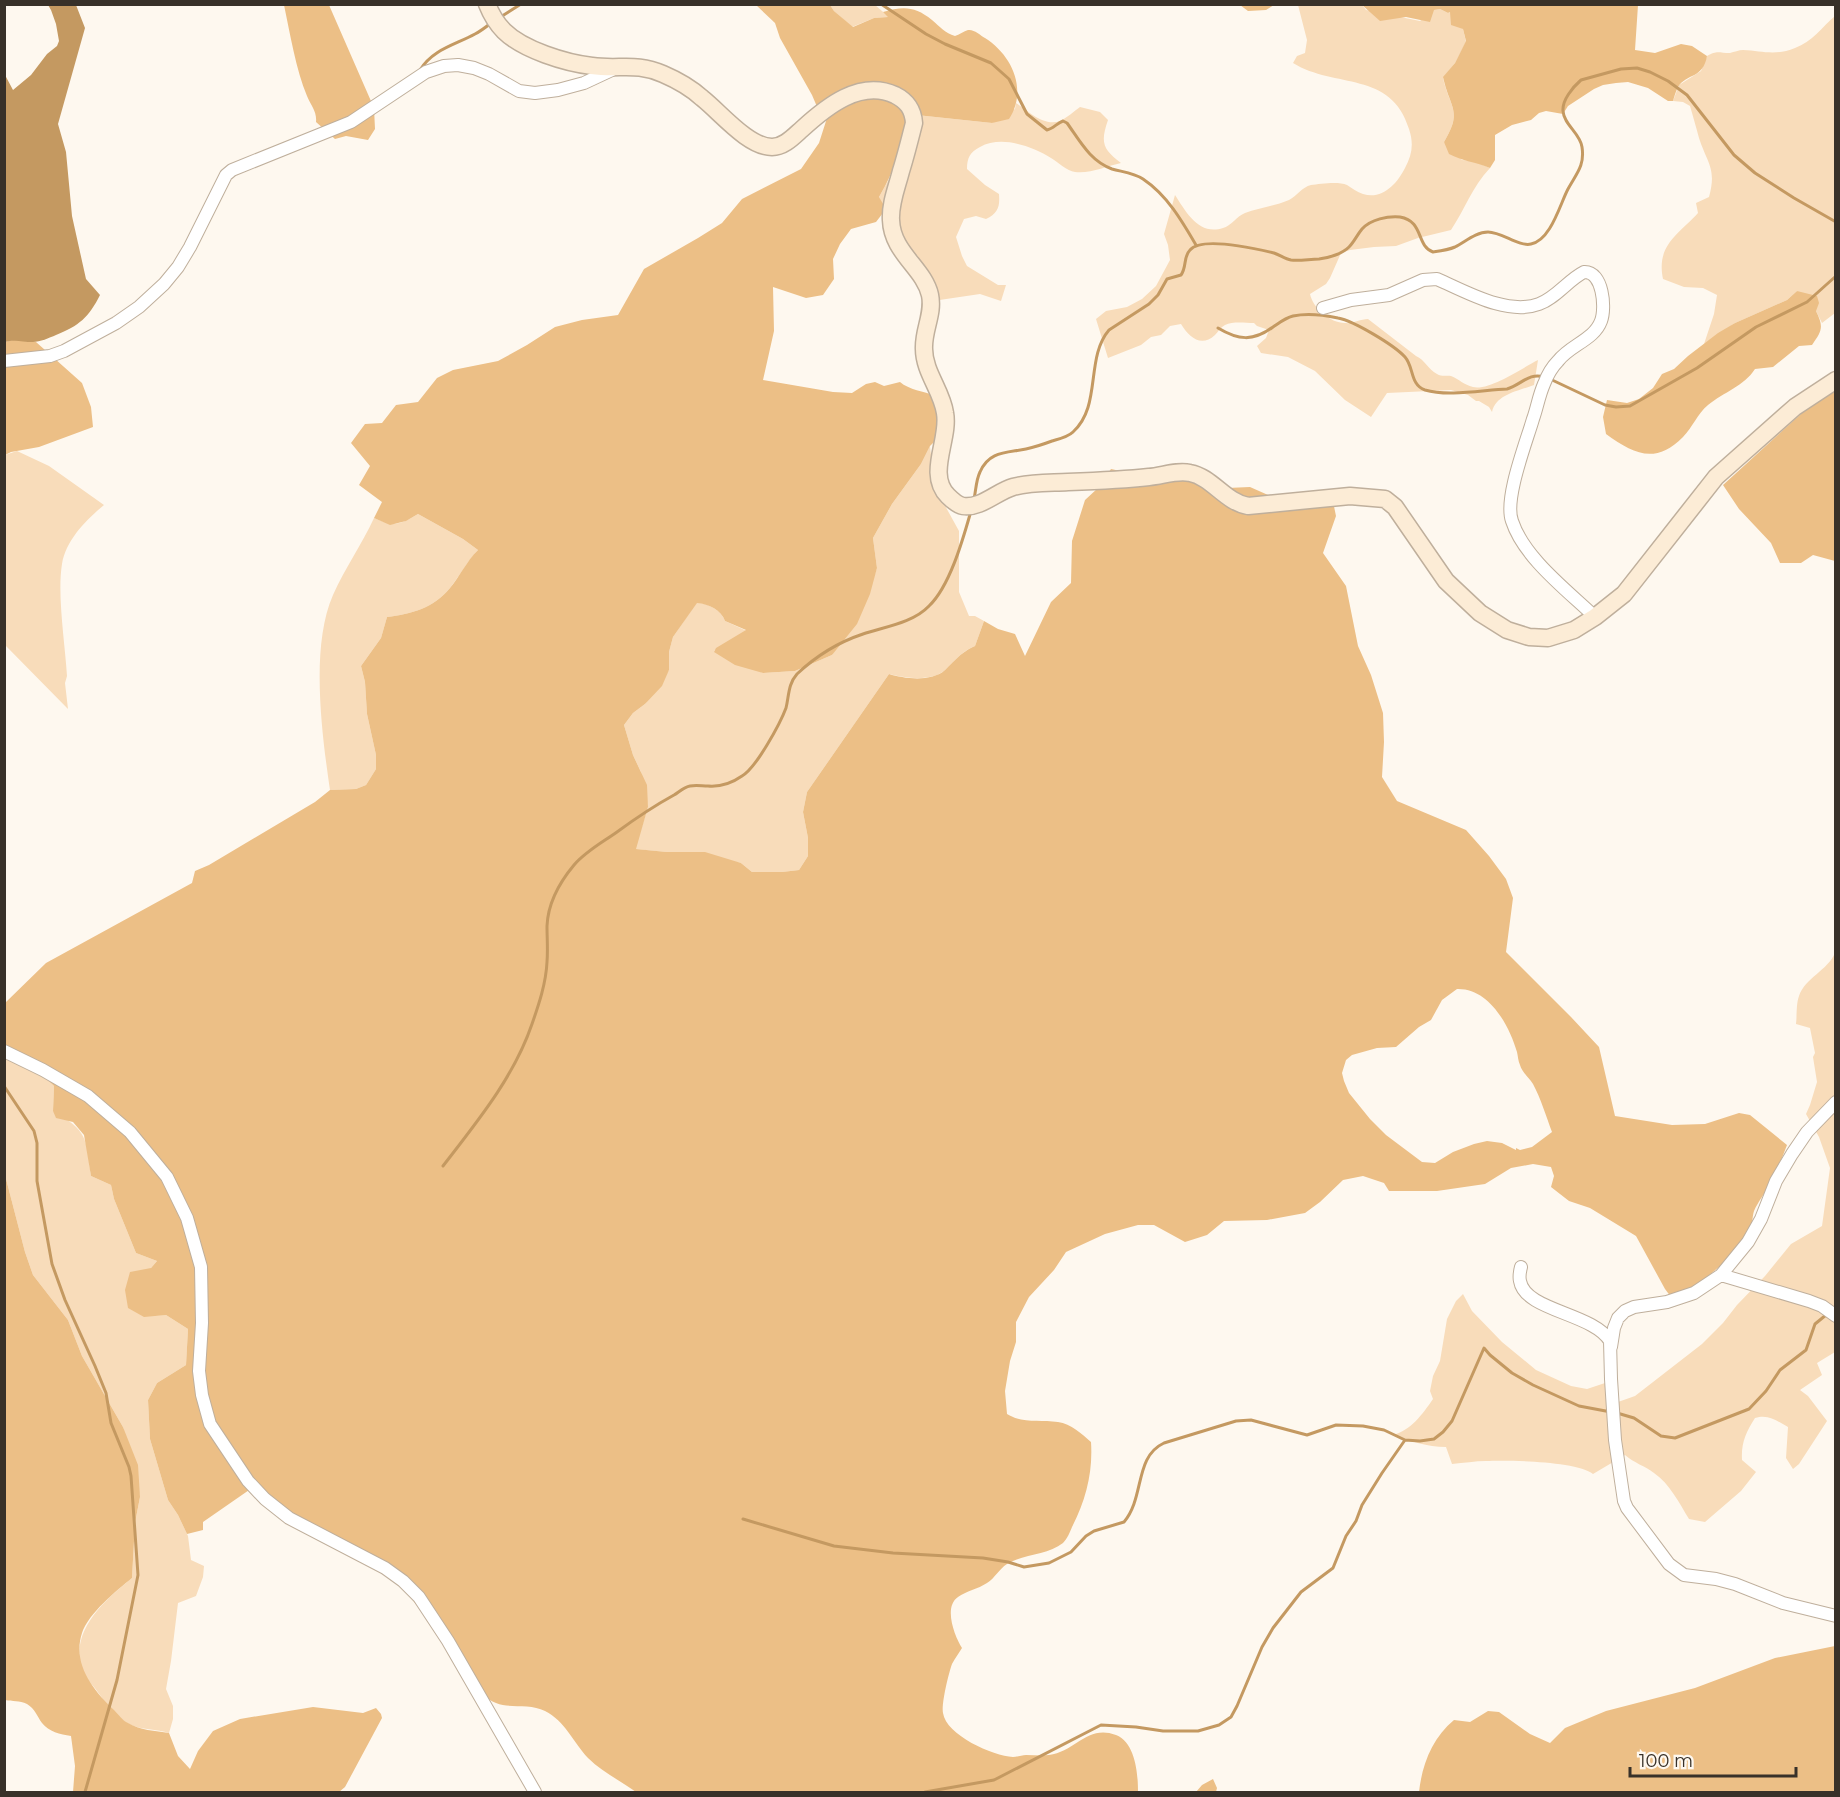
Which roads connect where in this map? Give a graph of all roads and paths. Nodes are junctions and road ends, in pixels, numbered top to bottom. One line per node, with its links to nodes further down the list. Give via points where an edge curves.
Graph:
1 (487, 4): 2 (street, via 504,31 519,42 565,60)
2 (620, 66): 4 (street, via 584,83 535,93 519,91 474,68 444,66 426,72 351,122 232,170 178,267 124,318 50,357); 6 (street, via 639,66 683,85 742,134 768,147 782,145 836,102 851,95 880,91 893,94 911,108 914,123 891,208 891,223 894,237 930,294 924,348 945,414 940,477 944,492 954,502 974,506 1014,487 1177,473 1203,478 1239,505 1350,496 1385,499 1395,507 1446,580 1480,613 1507,630 1548,638 1574,630)
3 (1323, 308): 6 (street, via 1389,295 1429,279 1481,299 1525,307 1540,304 1584,272 1595,276 1602,298 1601,323 1558,360 1544,385 1510,504 1511,519 1528,551)
4 (4, 361)
5 (1836, 380): 6 (street, via 1795,407 1716,477 1632,585)
6 (1595, 617)
7 (4, 1051): 14 (street, via 88,1096 130,1132 167,1177 186,1218 201,1267 199,1371 210,1424 248,1481 266,1499 289,1518 386,1568 419,1597)
8 (1836, 1102): 10 (street, via 1791,1154 1748,1242)
9 (1521, 1267): 12 (street, via 1524,1290 1539,1303 1601,1330)
10 (1721, 1275): 11 (street, via 1809,1301); 12 (street, via 1694,1293 1625,1311 1614,1328)
11 (1836, 1316)
12 (1611, 1348): 13 (street, via 1615,1440 1624,1500 1669,1564 1684,1575 1725,1582 1783,1603)
13 (1836, 1616)
14 (535, 1792)

